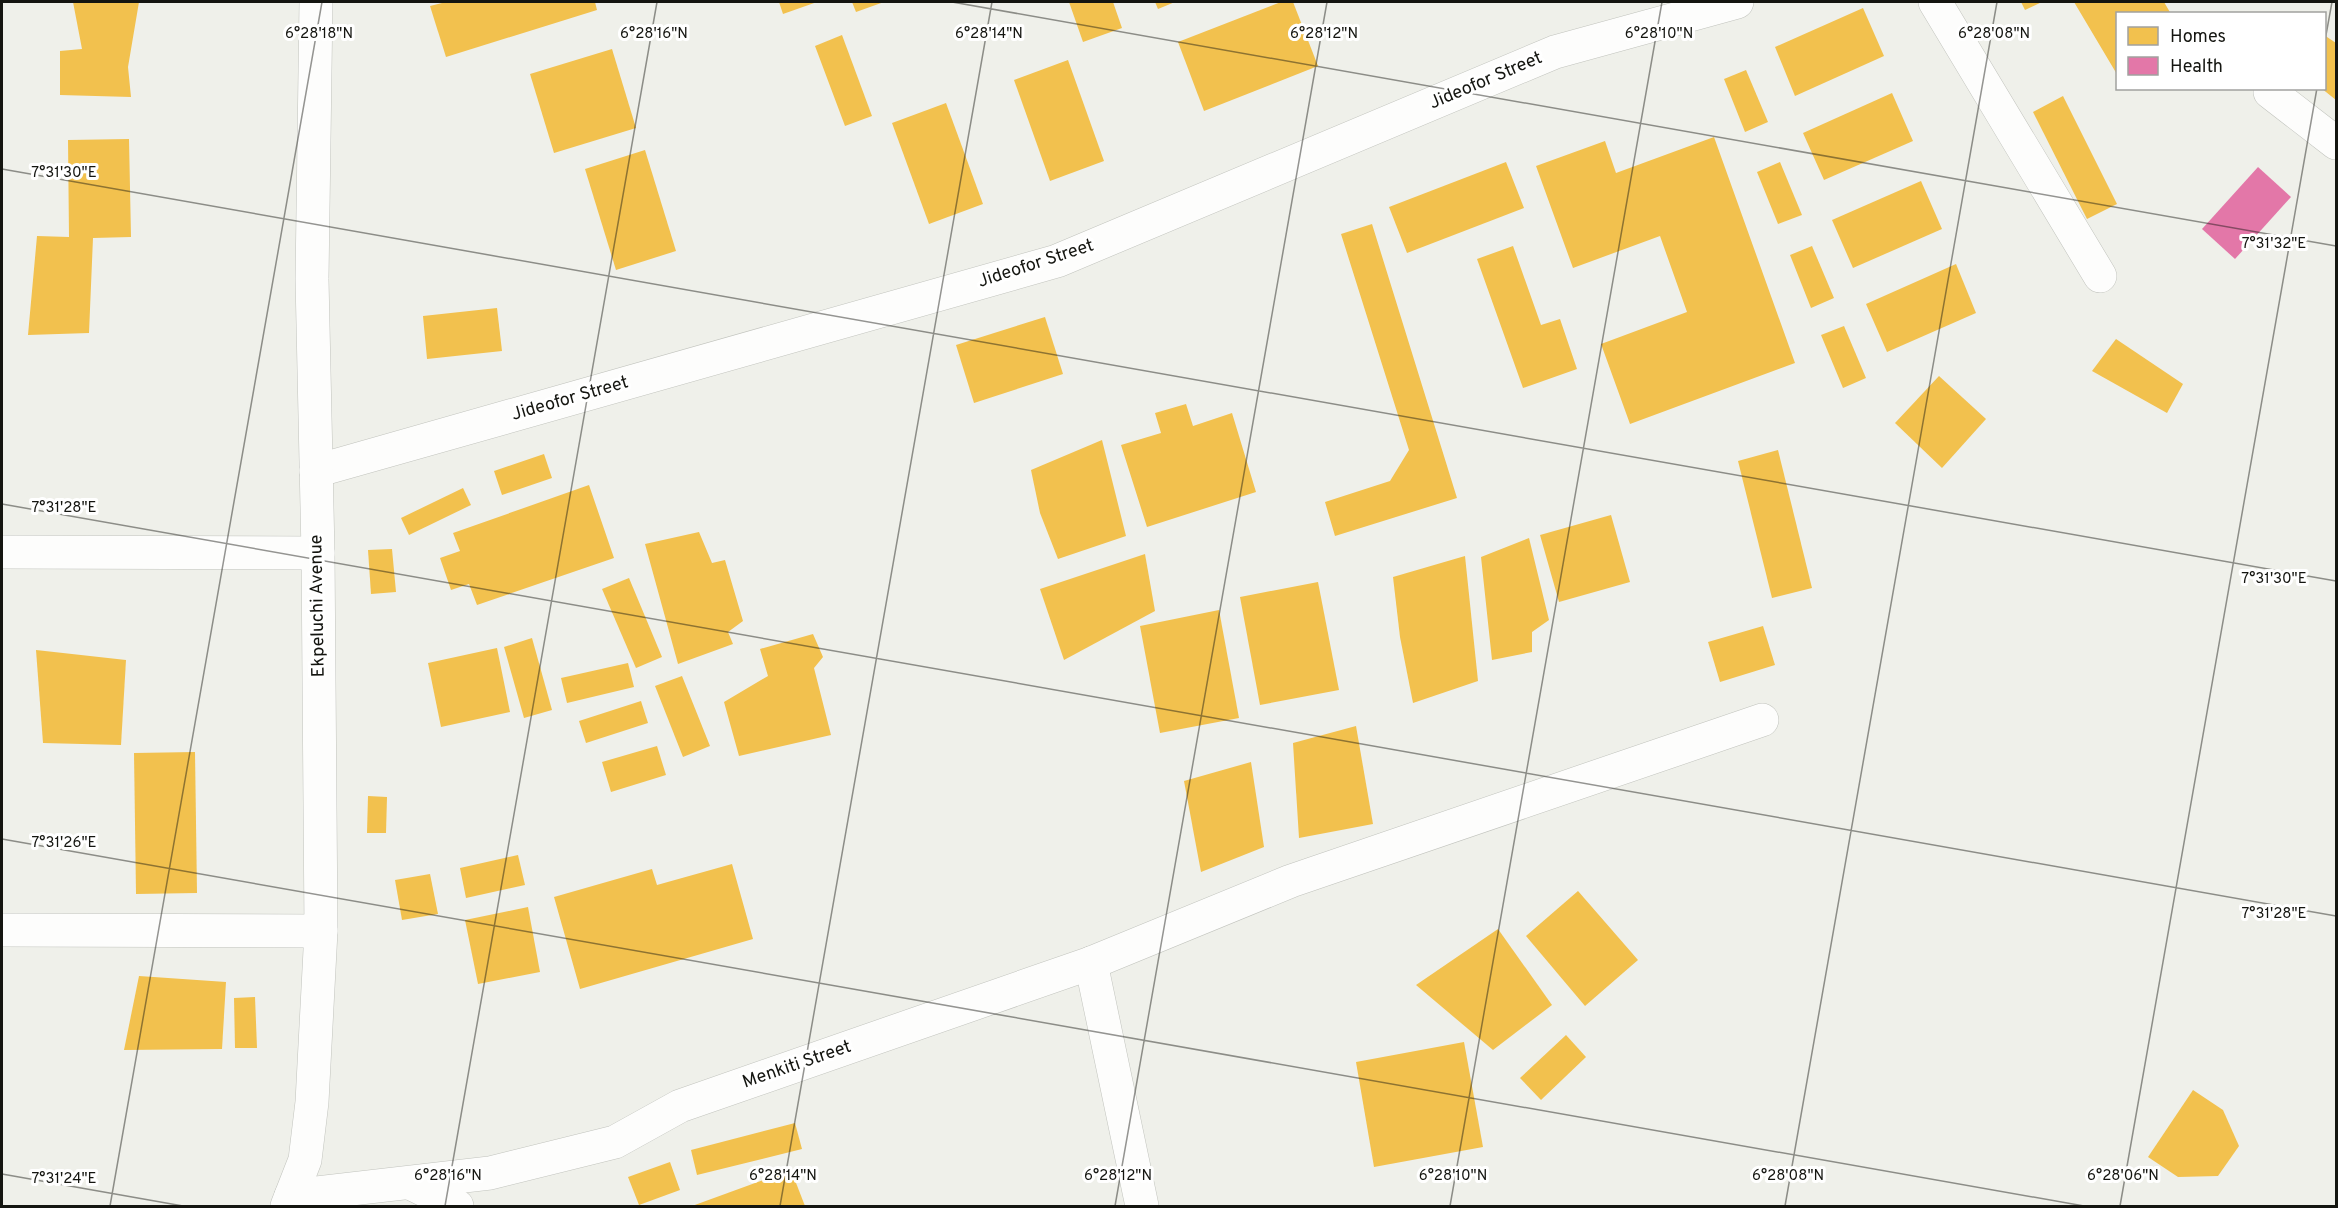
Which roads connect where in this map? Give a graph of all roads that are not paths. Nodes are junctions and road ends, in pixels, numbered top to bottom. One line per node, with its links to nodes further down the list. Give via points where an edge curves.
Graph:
1 (316, 2): 7 (street, Ekpeluchi Avenue, via 312,279)
2 (1737, 2): 7 (street, Jideofor Street, via 1555,52 1057,261)
3 (1935, 2): 6 (street)
4 (2270, 93): 5 (street)
5 (2337, 143)
6 (2100, 276)
7 (316, 471): 9 (street, Ekpeluchi Avenue)
8 (2, 552): 9 (street)
9 (318, 553): 12 (street, Ekpeluchi Avenue)
10 (1762, 720): 13 (street, Menkiti Street, via 1291,881)
11 (2, 930): 12 (street)
12 (321, 931): 15 (street, Ekpeluchi Avenue, via 312,1102 305,1160)
13 (1091, 963): 14 (street, Menkiti Street, via 680,1106 615,1142 490,1173); 17 (street)
14 (410, 1183): 15 (street, Menkiti Street); 16 (street)
15 (289, 1201)
16 (457, 1206)
17 (1142, 1206)

